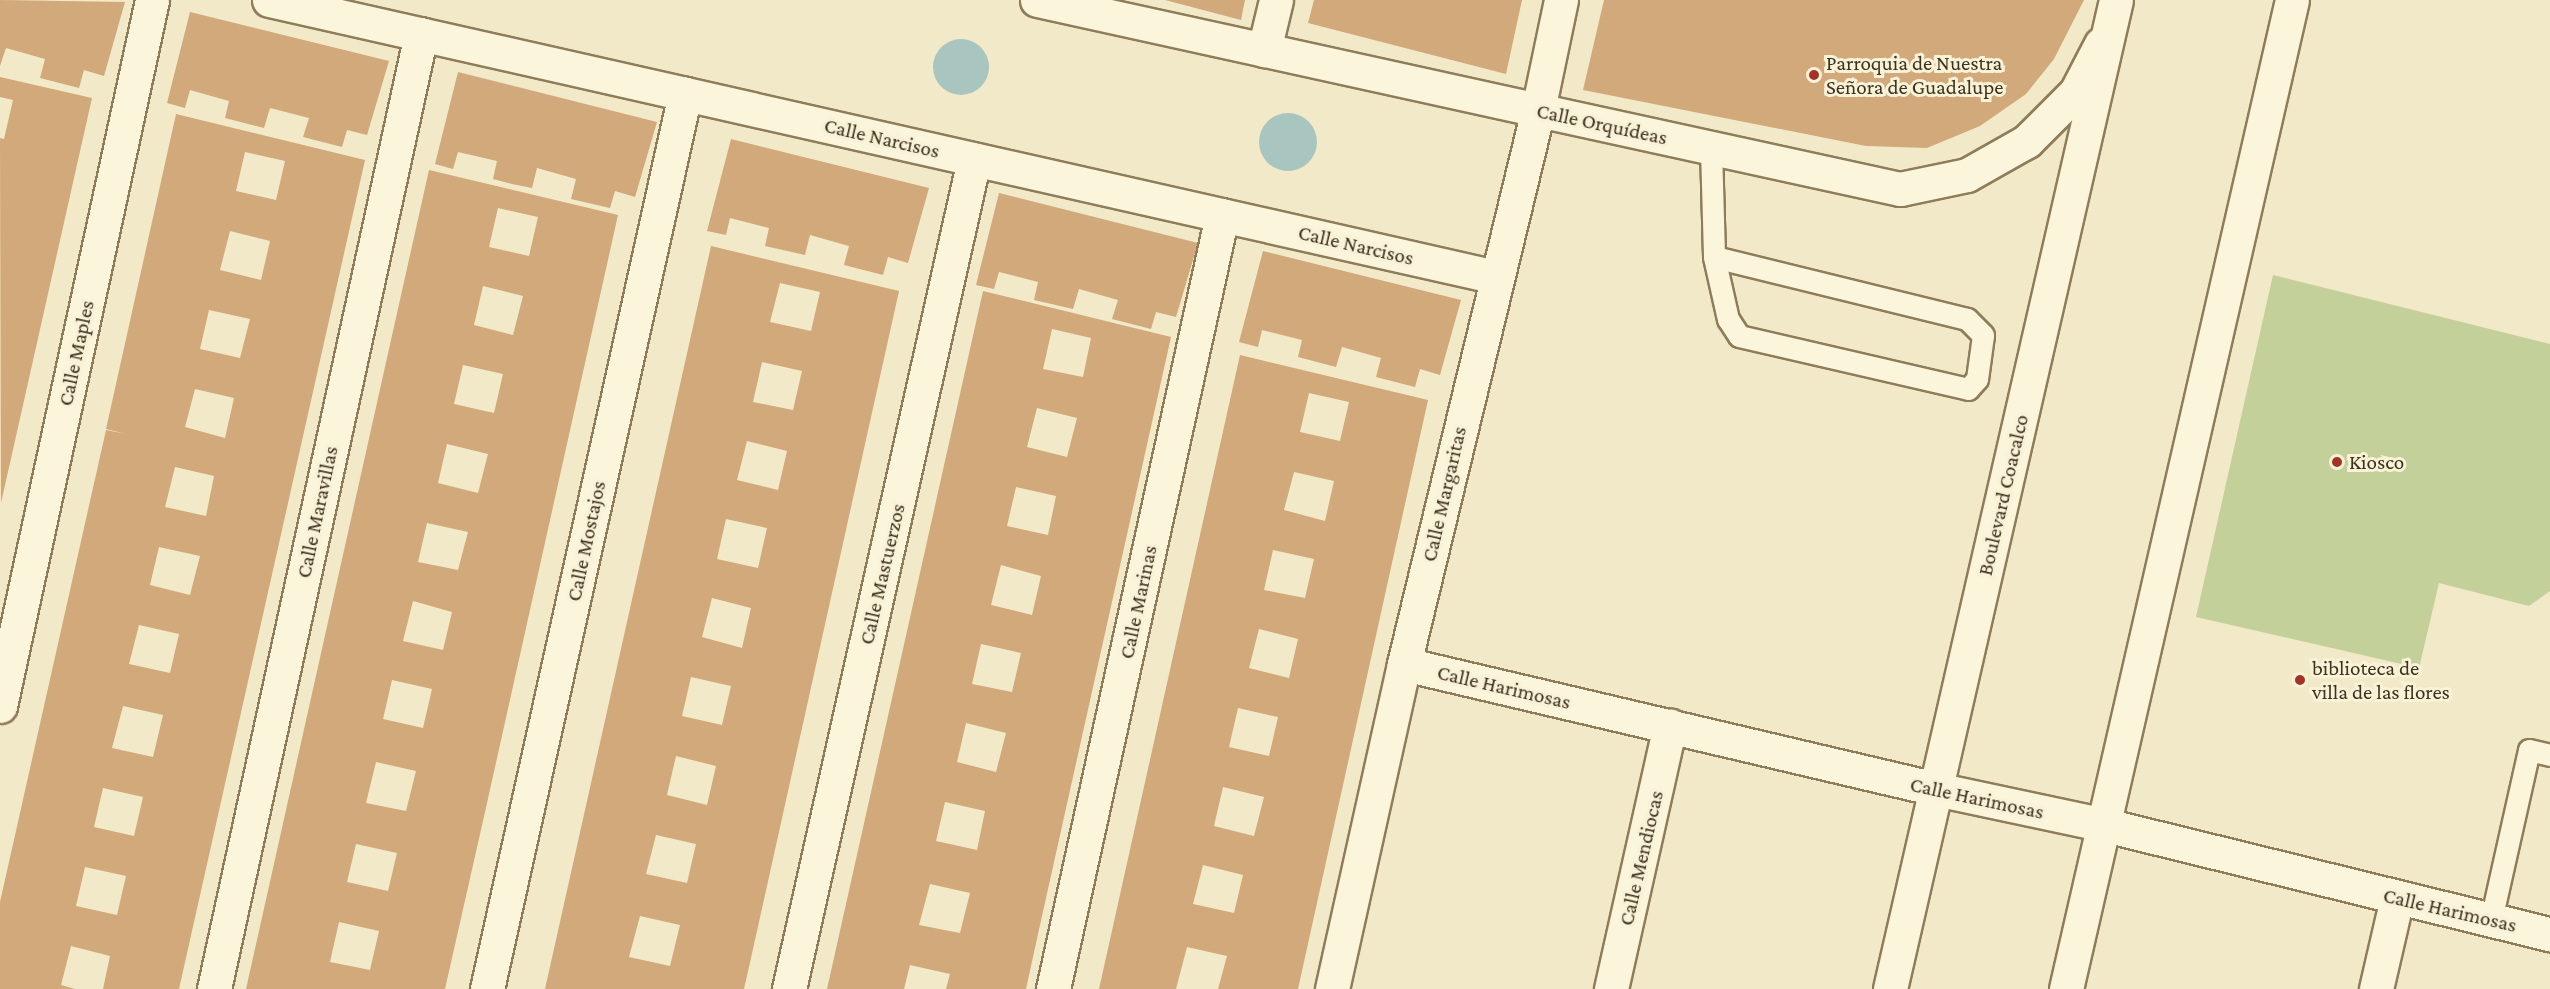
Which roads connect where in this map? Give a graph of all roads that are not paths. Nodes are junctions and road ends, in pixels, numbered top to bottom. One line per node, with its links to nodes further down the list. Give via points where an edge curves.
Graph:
1 (152, 0): 19 (street, Calle Maples)
2 (269, 0): 9 (street, Calle Narcisos)
3 (1037, 0): 10 (street, Calle Orquídeas)
4 (1276, 0): 10 (street)
5 (1561, 0): 12 (street, Calle Margaritas)
6 (2116, 0): 8 (street, Boulevard Coacalco)
7 (2292, 0): 23 (street)
8 (2107, 32): 13 (street, Calle Orquídeas, via 2076,92 2052,117 2027,141 1967,175 1900,189); 22 (street, Boulevard Coacalco)
9 (421, 34): 11 (street, Calle Narcisos); 27 (street, Calle Maravillas)
10 (1264, 50): 12 (street, Calle Orquídeas)
11 (685, 93): 14 (street, Calle Narcisos); 28 (street, Calle Mostajos)
12 (1538, 110): 13 (street, Calle Orquídeas); 17 (street, Calle Margaritas)
13 (1711, 148): 16 (lane)
14 (974, 159): 15 (street, Calle Narcisos); 29 (street, Calle Mastuerzos)
15 (1222, 215): 17 (street, Calle Narcisos); 30 (street, Calle Marinas)
16 (1714, 257): 16 (lane, via 1728,319 1739,336 1968,389 1977,379 1983,335 1967,319)
17 (1496, 276): 18 (street, Calle Margaritas)
18 (1404, 664): 20 (street, Calle Harimosas); 31 (street, Calle Margaritas)
19 (0, 706)
20 (1670, 726): 22 (street, Calle Harimosas); 32 (street, Calle Mendiocas)
21 (2550, 755): 25 (lane, via 2529,750)
22 (1936, 789): 23 (street, Calle Harimosas); 33 (street, Boulevard Coacalco)
23 (2101, 824): 24 (street, Calle Harimosas); 34 (street)
24 (2397, 898): 25 (street, Calle Harimosas); 35 (street)
25 (2491, 920): 26 (street, Calle Harimosas)
26 (2550, 934)
27 (214, 989)
28 (487, 989)
29 (789, 989)
30 (1053, 989)
31 (1332, 989)
32 (1611, 989)
33 (1890, 989)
34 (2066, 989)
35 (2376, 989)

